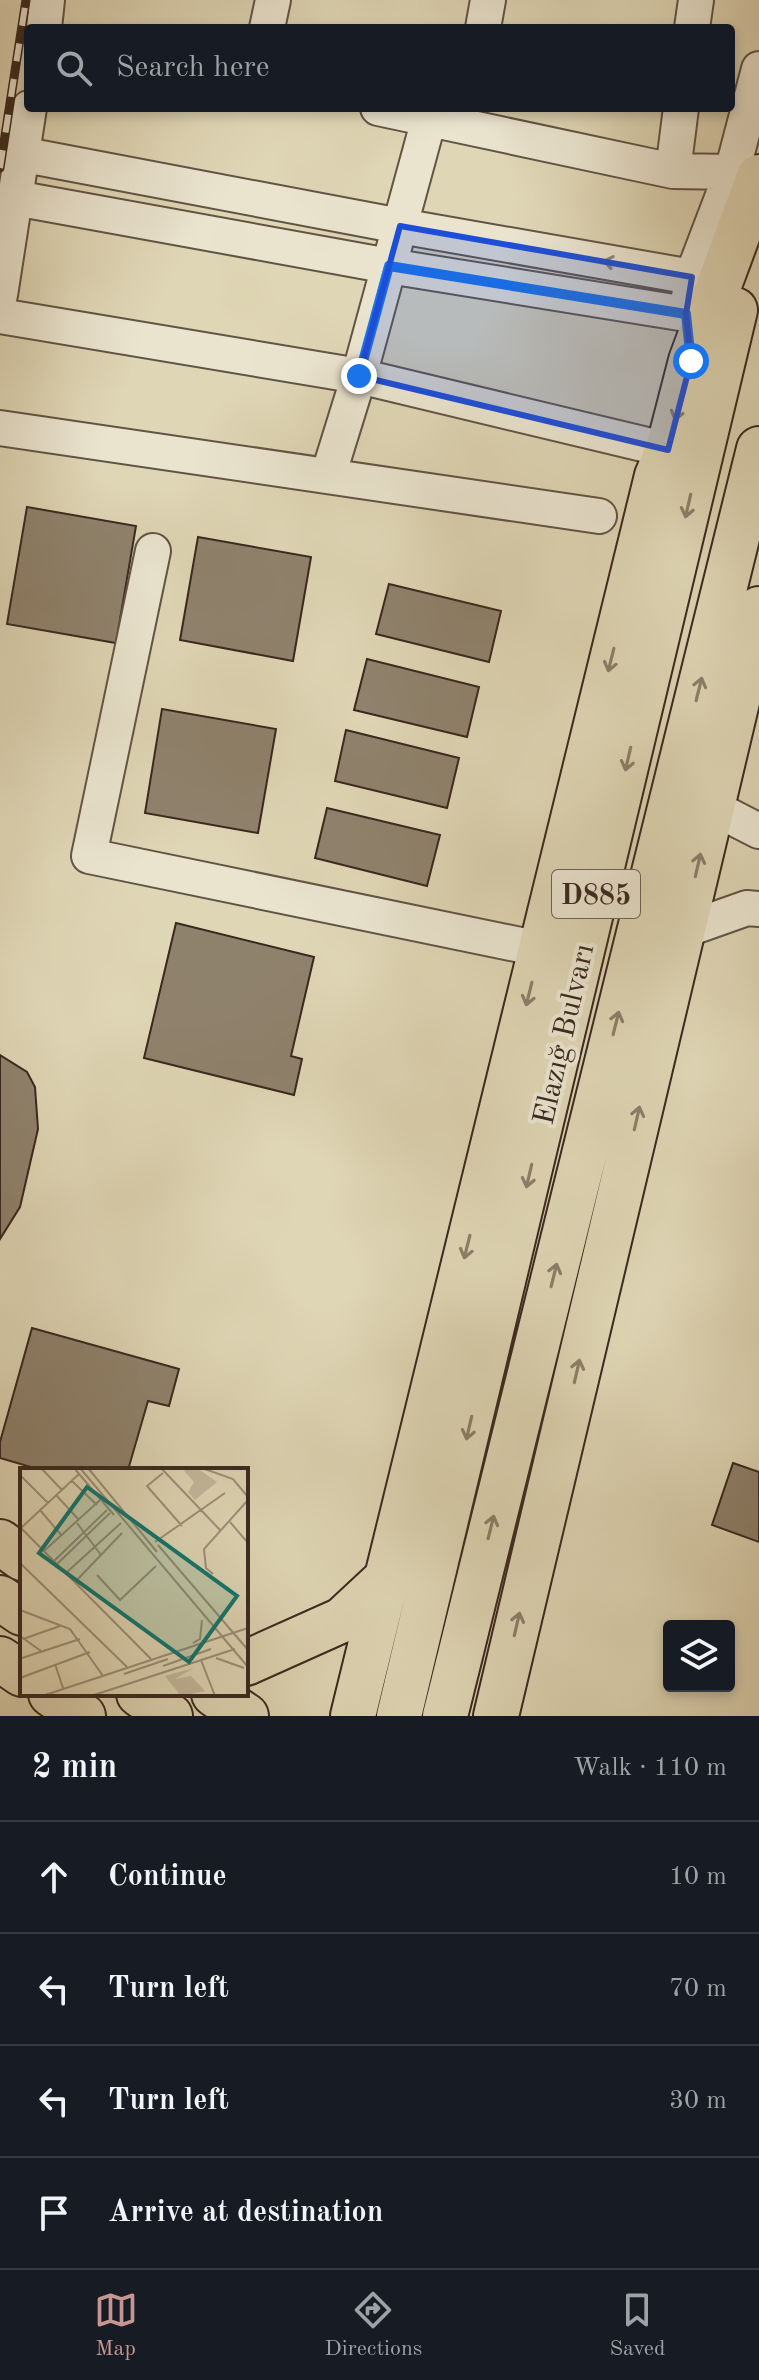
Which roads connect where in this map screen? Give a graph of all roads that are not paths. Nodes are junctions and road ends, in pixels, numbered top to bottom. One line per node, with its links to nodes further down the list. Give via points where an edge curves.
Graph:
1 (47, 0): 5 (street)
2 (273, 0): 6 (street)
3 (488, 0): 7 (street)
4 (696, 0): 8 (street)
5 (44, 24)
6 (268, 24)
7 (484, 24)
8 (693, 24)
9 (759, 69): 17 (street)
10 (28, 112): 15 (street)
11 (397, 112): 14 (street)
12 (680, 112): 16 (street)
13 (465, 117): 14 (street); 16 (street)
14 (429, 119): 20 (street)
15 (20, 154): 18 (street); 20 (street)
16 (673, 171): 17 (street)
17 (745, 174): 22 (street); 26 (highway)
18 (15, 198): 21 (street); 23 (street)
19 (759, 213): 56 (highway, Elazığ Bulvarı / D885, one-way to 56)
20 (400, 226): 21 (street); 22 (street, one-way to 20)
21 (389, 266): 24 (street); 27 (street)
22 (692, 277): 24 (street)
23 (0, 295)
24 (686, 314): 26 (street)
25 (0, 316): 27 (street)
26 (691, 361): 30 (highway, one-way to 30)
27 (359, 376): 30 (street); 31 (street)
28 (0, 428): 31 (street)
29 (759, 449): 57 (highway, Elazığ Bulvarı / D885, one-way to 29)
30 (668, 450): 39 (highway, one-way to 39, via 657,476)
31 (328, 476): 32 (street)
32 (599, 516)
33 (153, 551): 39 (street, via 89,856)
34 (759, 609): 35 (highway)
35 (712, 807): 36 (street); 38 (highway, one-way to 35)
36 (759, 831)
37 (759, 909): 38 (street, via 747,908)
38 (682, 931): 51 (highway, one-way to 38)
39 (540, 949): 42 (highway, one-way to 42)
40 (0, 1542): 41 (highway)
41 (20, 1557)
42 (386, 1579): 46 (highway, via 342,1620); 55 (highway)
43 (0, 1598): 44 (highway)
44 (20, 1612)
45 (0, 1659): 47 (highway)
46 (248, 1662)
47 (20, 1673)
48 (54, 1696): 52 (highway)
49 (142, 1696): 53 (highway)
50 (217, 1696): 54 (highway)
51 (499, 1711)
52 (83, 1716)
53 (170, 1716)
54 (246, 1716)
55 (353, 1716)
56 (399, 1716)
57 (445, 1716)

